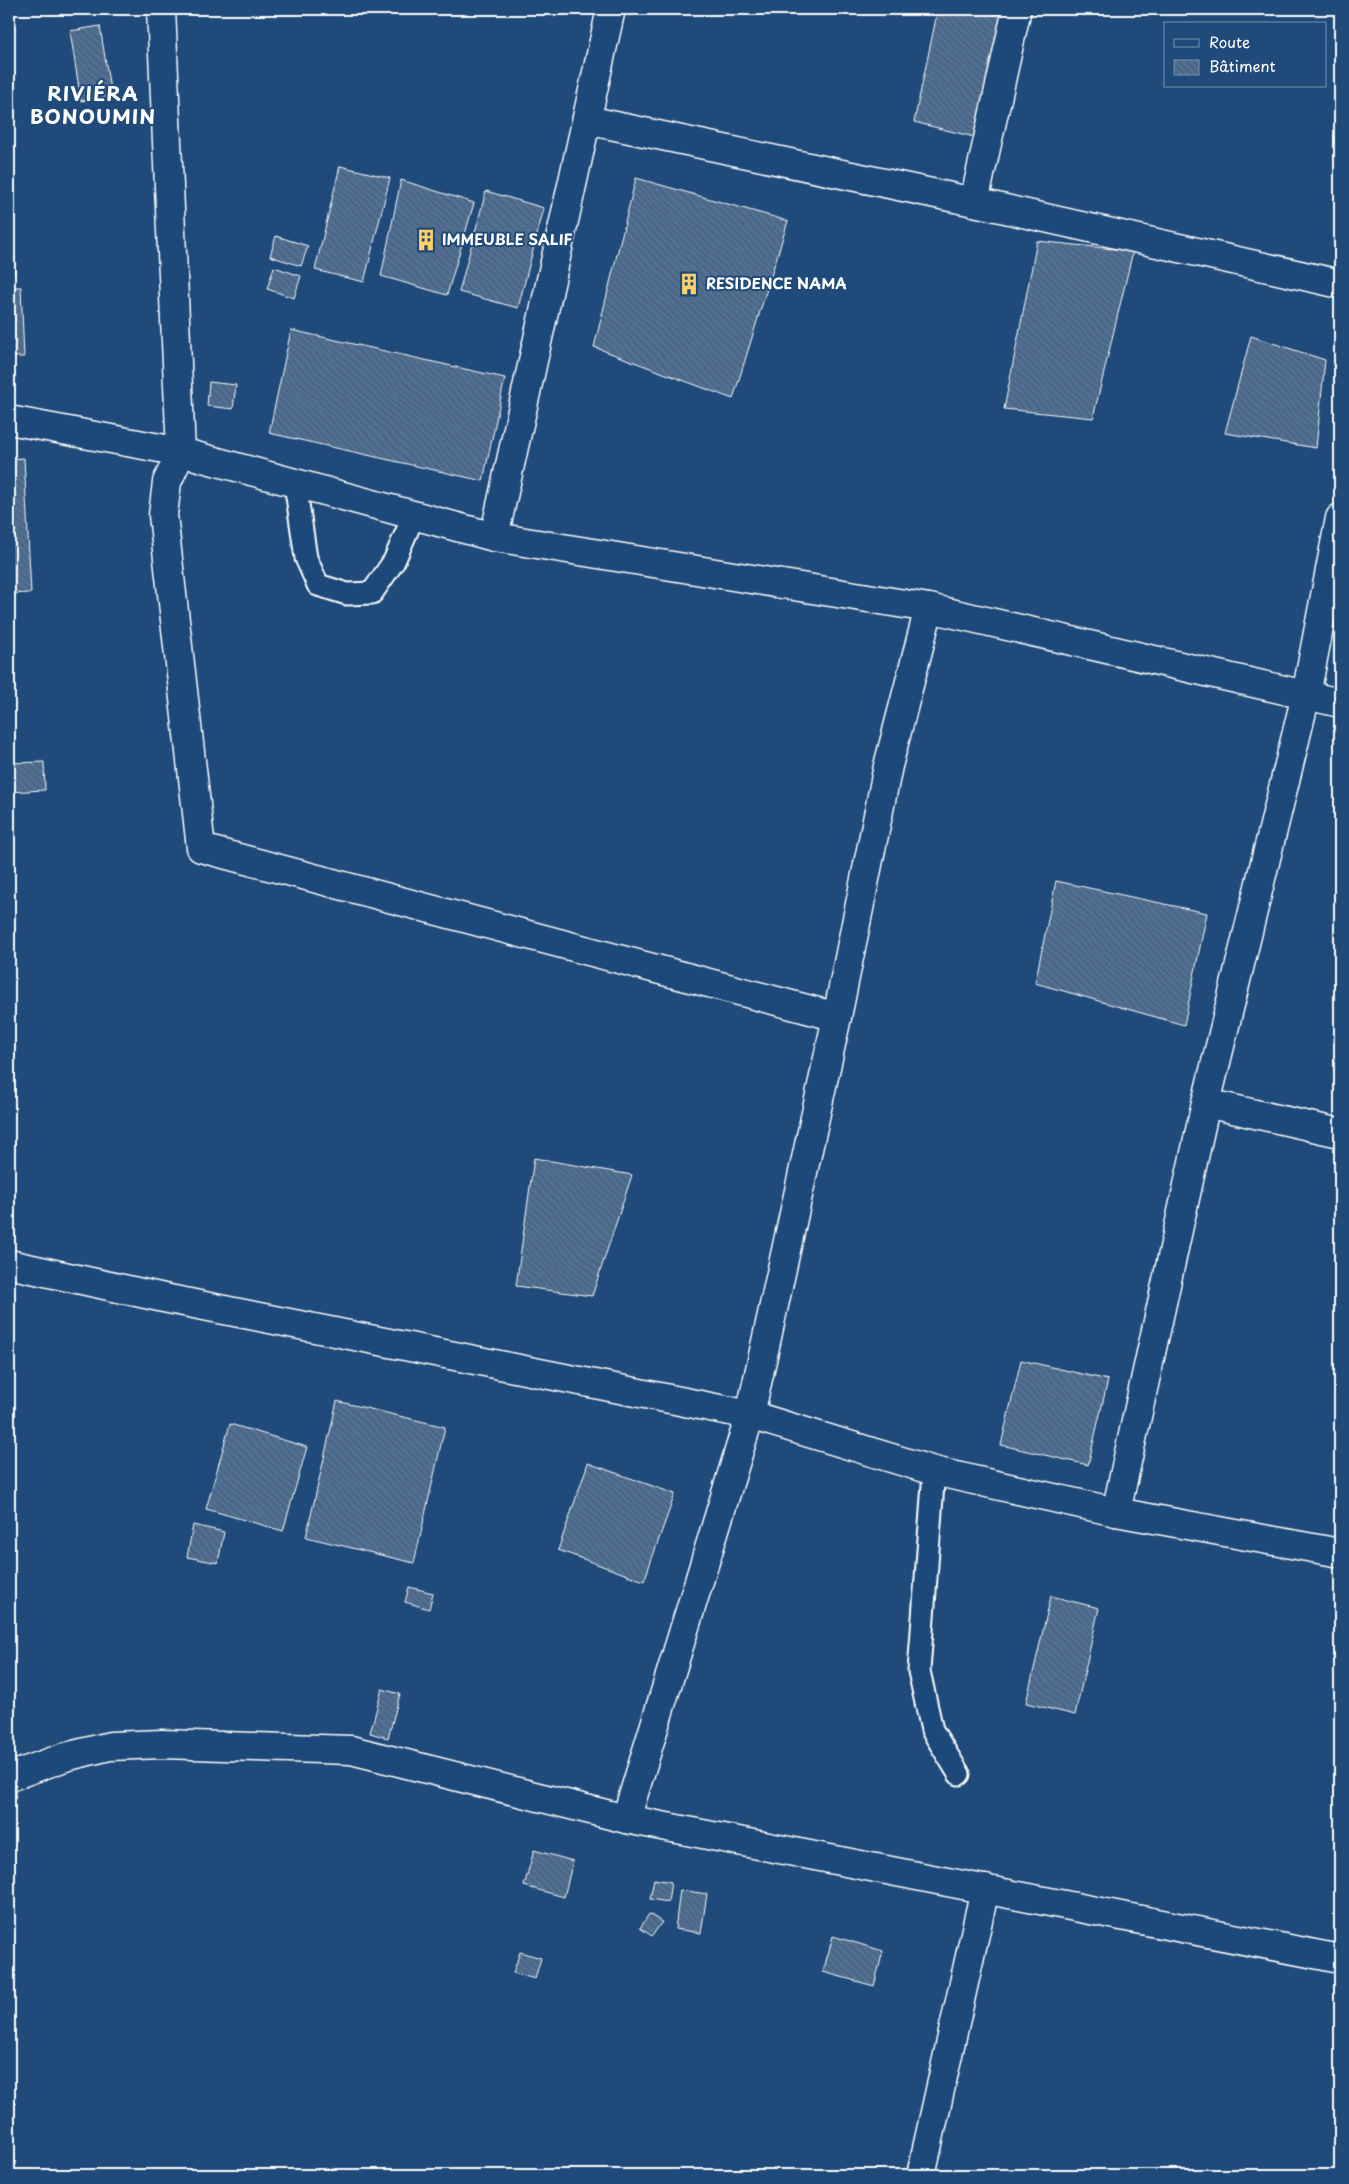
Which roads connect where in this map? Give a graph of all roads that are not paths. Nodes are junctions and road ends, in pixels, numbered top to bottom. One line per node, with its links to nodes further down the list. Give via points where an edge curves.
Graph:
1 (160, 9): 8 (street)
2 (611, 9): 4 (street)
3 (1017, 9): 5 (street)
4 (587, 120): 5 (street); 12 (street)
5 (974, 202): 6 (street)
6 (1340, 284)
7 (9, 420): 8 (street)
8 (181, 452): 9 (street); 16 (street, via 167,482 163,515 201,848)
9 (295, 483): 10 (street); 10 (lane, via 306,558 318,585 347,594 372,593 394,560)
10 (414, 515): 12 (street)
11 (1340, 518): 14 (street)
12 (494, 537): 13 (street)
13 (929, 608): 14 (street); 16 (street, via 888,766)
14 (1306, 695): 15 (street); 17 (street)
15 (1340, 703)
16 (838, 1017): 20 (street)
17 (1206, 1103): 18 (street); 22 (street)
18 (1340, 1133)
19 (9, 1264): 20 (street)
20 (750, 1415): 21 (street); 26 (street)
21 (934, 1471): 22 (street); 24 (lane, via 920,1671 932,1730)
22 (1116, 1512): 23 (street)
23 (1340, 1554)
24 (959, 1774)
25 (9, 1777): 26 (street, via 65,1757 110,1746 162,1744 351,1750)
26 (626, 1819): 27 (street)
27 (985, 1889): 28 (street); 29 (street)
28 (1340, 1959)
29 (921, 2175)

